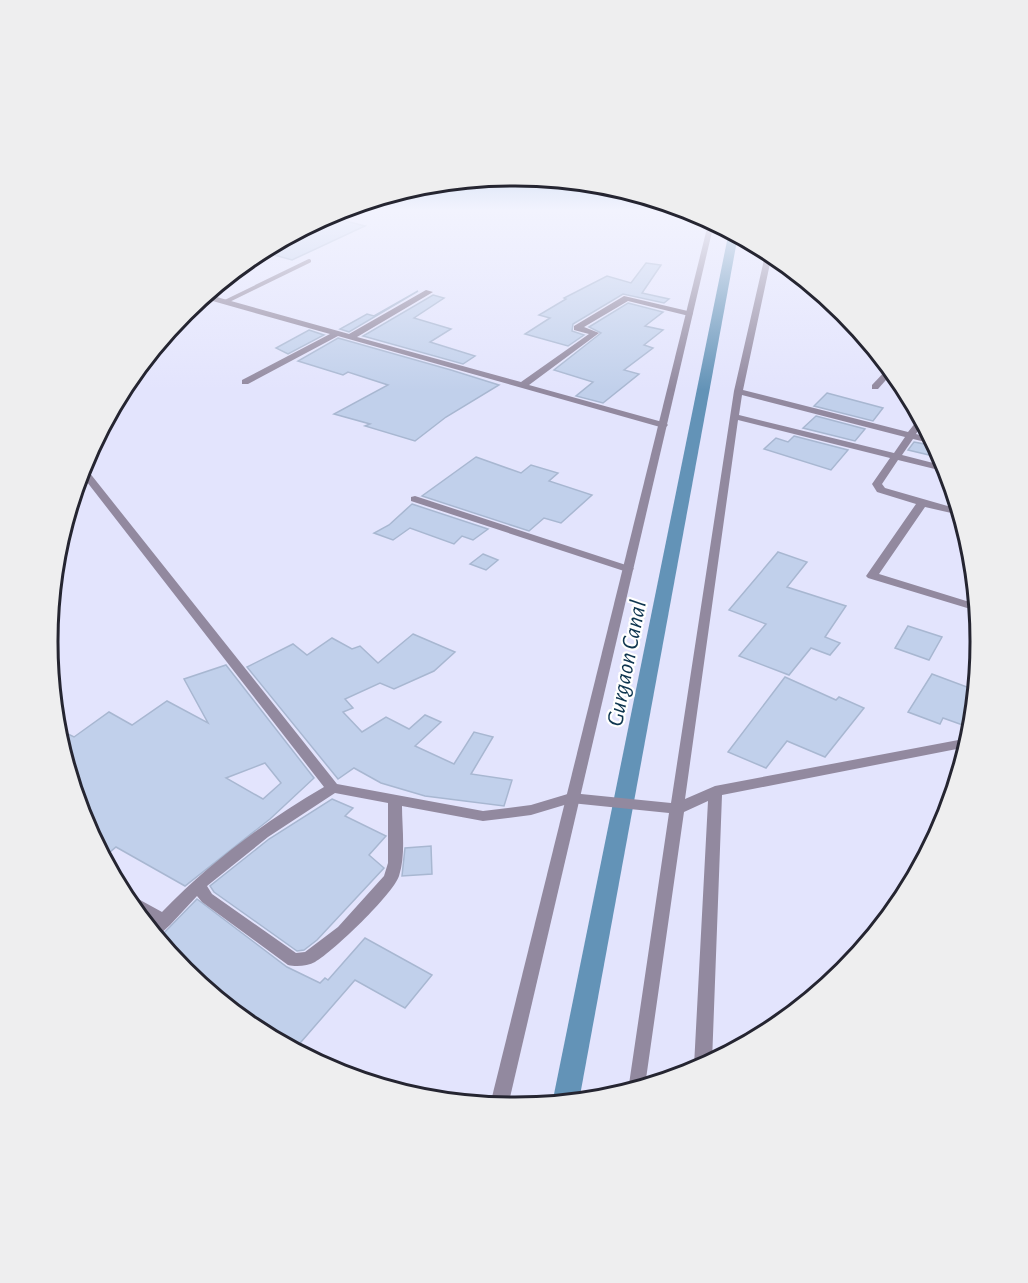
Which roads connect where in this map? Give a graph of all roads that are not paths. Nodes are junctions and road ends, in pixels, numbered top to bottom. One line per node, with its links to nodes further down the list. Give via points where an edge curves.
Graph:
1 (291, 270): 6 (lane)
2 (699, 270): 7 (street)
3 (765, 270): 14 (street)
4 (429, 292): 9 (street)
5 (214, 299): 6 (street)
6 (225, 302): 8 (street)
7 (689, 314): 12 (street, via 627,298 577,328 595,333); 16 (street)
8 (336, 334): 9 (street); 11 (street)
9 (349, 338): 12 (street)
10 (884, 376): 13 (street)
11 (245, 382)
12 (522, 386): 16 (street)
13 (875, 387)
14 (738, 391): 15 (street); 18 (street)
15 (734, 416): 20 (street); 33 (street)
16 (663, 425): 26 (street)
17 (916, 428): 18 (street)
18 (911, 436): 19 (street); 20 (street)
19 (922, 439)
20 (896, 455): 21 (street); 24 (street, via 877,484 880,490)
21 (934, 466)
22 (89, 478): 29 (street)
23 (416, 499): 26 (street)
24 (922, 503): 25 (street); 27 (street, via 872,576)
25 (950, 510)
26 (628, 569): 31 (street)
27 (968, 605)
28 (958, 744): 30 (street)
29 (333, 788): 32 (street); 34 (street, via 282,817)
30 (715, 790): 33 (street); 38 (street)
31 (571, 798): 32 (street, via 531,810 483,816); 33 (street); 40 (street)
32 (396, 800): 34 (street, via 395,863 391,878 344,931 309,958 294,960 207,898)
33 (678, 809): 39 (street)
34 (198, 885): 36 (street)
35 (147, 911): 36 (street)
36 (165, 921): 37 (street)
37 (159, 926)
38 (706, 1054)
39 (637, 1079)
40 (501, 1097)

